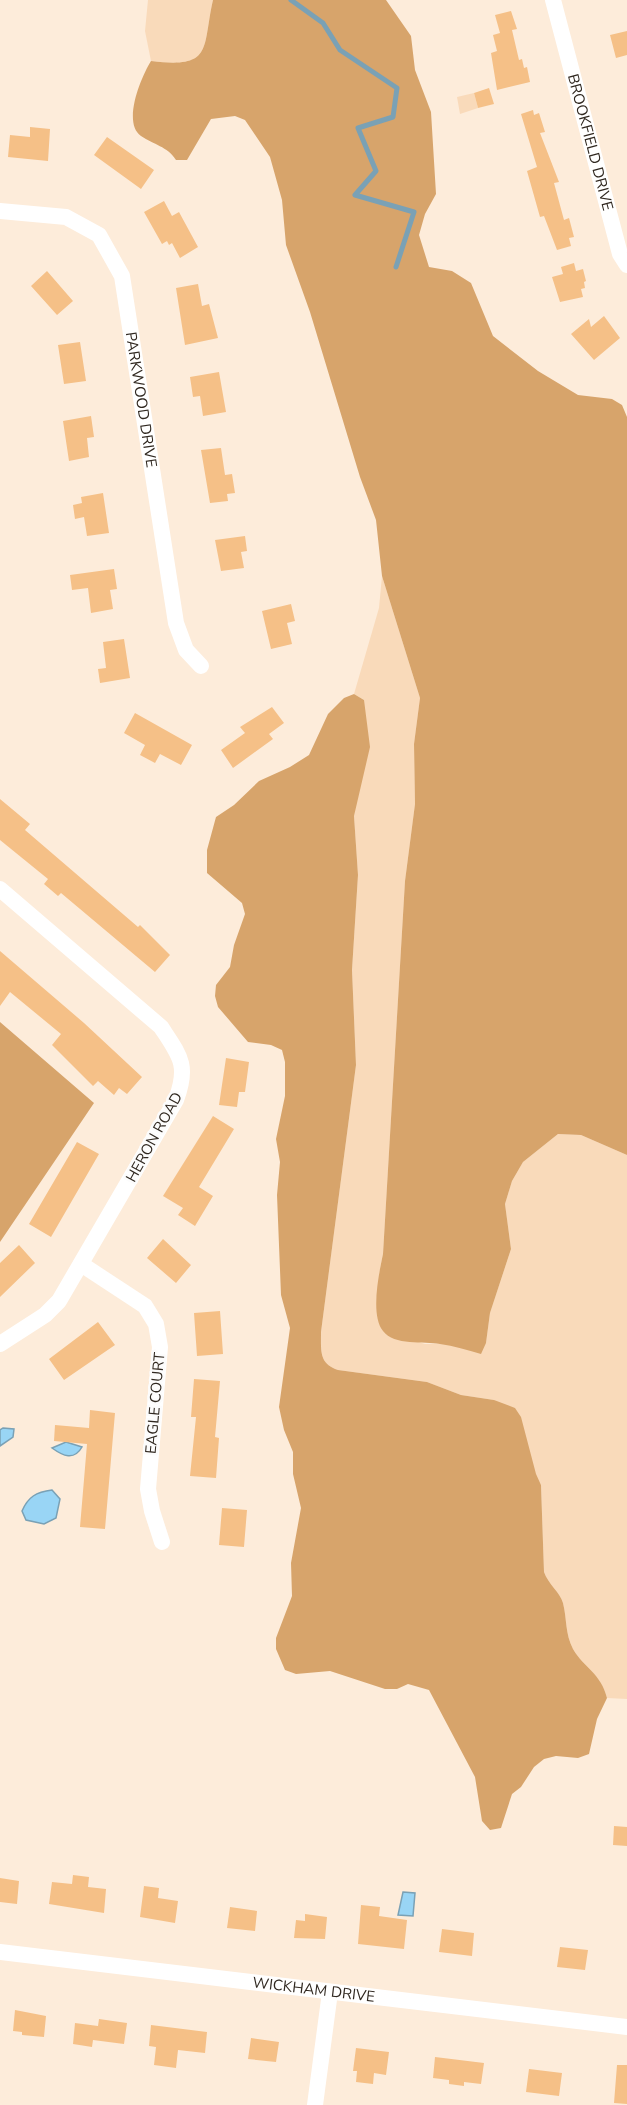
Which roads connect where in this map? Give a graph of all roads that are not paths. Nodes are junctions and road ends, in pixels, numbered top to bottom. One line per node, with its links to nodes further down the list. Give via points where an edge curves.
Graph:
1 (553, 0): 3 (street, BROOKFIELD DRIVE)
2 (564, 0): 3 (street, BROOKFIELD DRIVE)
3 (565, 52): 5 (street, BROOKFIELD DRIVE, via 620,254)
4 (0, 211): 6 (street, PARKWOOD DRIVE, via 66,217 99,235 122,276 176,623 186,650)
5 (627, 265)
6 (201, 666)
7 (0, 889): 8 (street, HERON ROAD, via 161,1027 179,1054 184,1078 176,1100)
8 (81, 1264): 9 (street, HERON ROAD, via 45,1315); 10 (street, EAGLE COURT, via 145,1306 156,1324 160,1347 148,1489)
9 (0, 1344)
10 (162, 1542)
11 (0, 1952): 12 (street, WICKHAM DRIVE)
12 (330, 1992): 13 (street, WICKHAM DRIVE); 14 (street)
13 (627, 2027)
14 (315, 2105)

